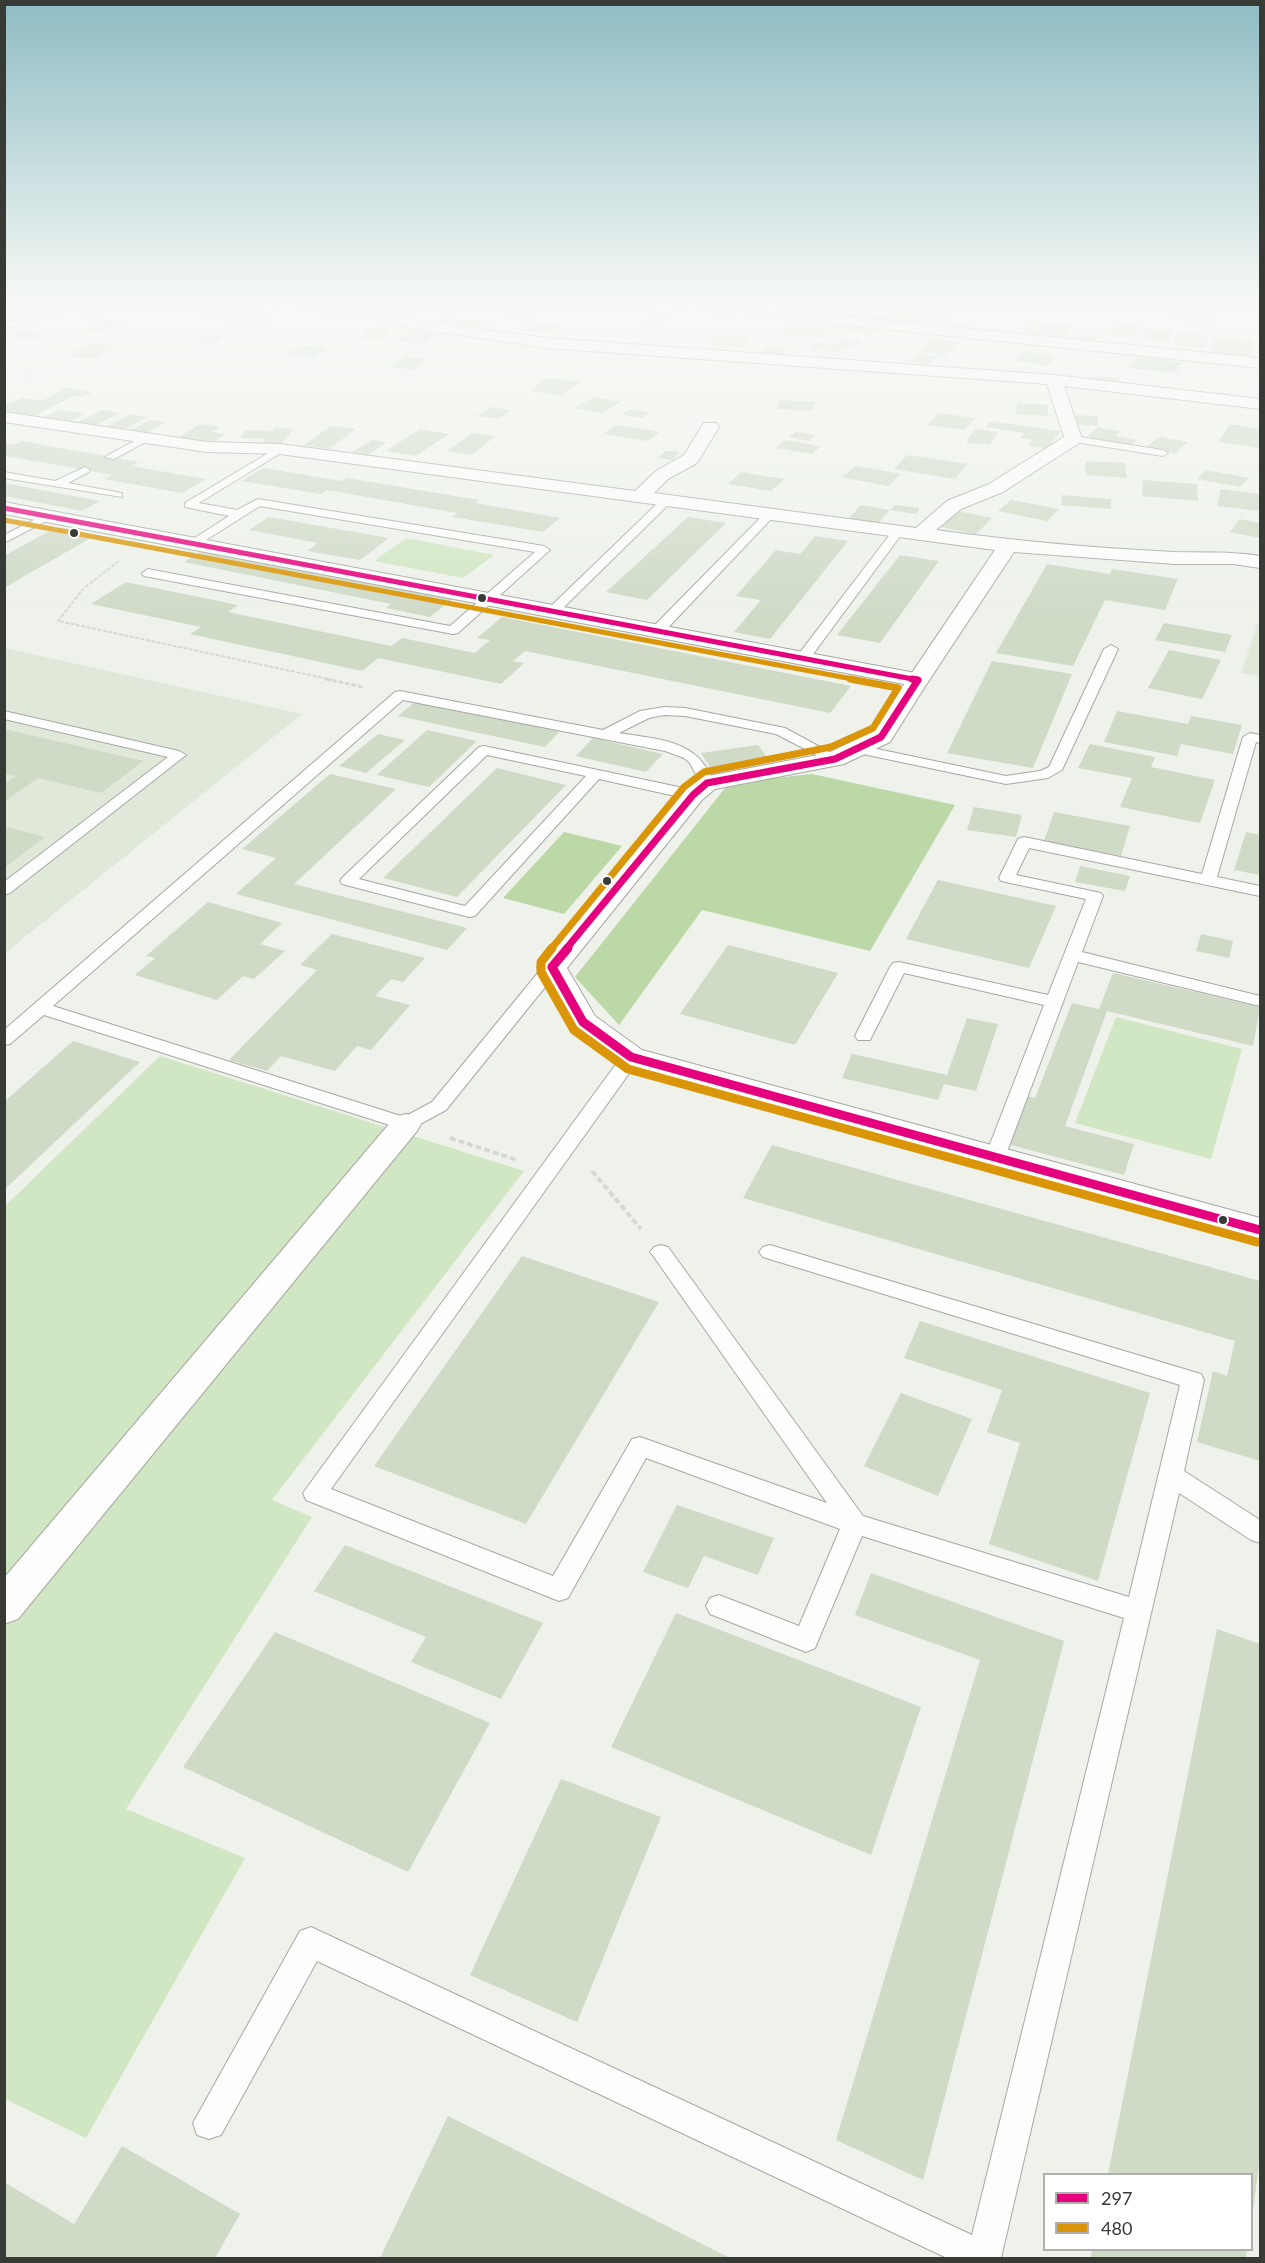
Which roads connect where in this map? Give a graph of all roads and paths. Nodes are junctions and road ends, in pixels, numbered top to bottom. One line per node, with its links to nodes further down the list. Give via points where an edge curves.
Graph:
1 (1062, 405): 5 (street)
2 (4, 417): 4 (street)
3 (710, 427): 13 (street, via 691,459 662,476)
4 (145, 438): 6 (street, via 207,447); 8 (lane)
5 (1073, 439): 7 (lane); 20 (street, via 996,488 954,505)
6 (280, 449): 13 (street); 16 (lane, via 189,505)
7 (1163, 453)
8 (110, 457)
9 (85, 470): 11 (lane)
10 (4, 475): 11 (lane)
11 (57, 484): 12 (lane)
12 (118, 495)
13 (639, 497): 14 (street)
14 (667, 500): 17 (street); 28 (lane)
15 (4, 508): 18 (street)
16 (239, 514): 23 (lane); 27 (lane, via 258,502 544,550)
17 (770, 514): 19 (street); 29 (lane)
18 (48, 516): 21 (street); 22 (lane)
19 (898, 531): 20 (street); 31 (lane)
20 (920, 534): 24 (street)
21 (158, 537): 23 (street); 33 (path, via 84,588 58,621)
22 (4, 540)
23 (194, 543): 27 (street)
24 (1008, 546): 25 (street); 32 (street)
25 (1260, 561)
26 (148, 573): 27 (lane, via 453,630)
27 (488, 599): 28 (street)
28 (553, 611): 29 (street)
29 (657, 631): 31 (street)
30 (1112, 649): 37 (lane, via 1055,770 1043,775 1005,780)
31 (803, 658): 32 (street)
32 (918, 680): 37 (street, via 880,737)
33 (400, 695): 35 (lane); 47 (lane)
34 (4, 715): 41 (lane, via 179,755)
35 (605, 735): 37 (lane, via 645,714 685,712 780,731); 39 (lane, via 690,755 701,767)
36 (1260, 739): 40 (lane, via 1250,737)
37 (847, 754): 39 (street)
38 (595, 775): 38 (lane, via 484,750 348,881 469,912); 39 (lane)
39 (700, 789): 44 (street)
40 (1208, 880): 42 (lane); 43 (lane, via 1024,842 1007,878 1095,896)
41 (4, 890)
42 (1260, 891)
43 (1072, 955): 45 (lane); 46 (lane)
44 (552, 967): 50 (street, via 583,1022); 51 (lane, via 439,1106)
45 (1260, 1001)
46 (1054, 1002): 48 (lane, via 899,967); 53 (lane)
47 (40, 1008): 49 (lane); 51 (lane)
48 (864, 1036)
49 (4, 1040)
50 (631, 1057): 52 (lane); 53 (street)
51 (406, 1124): 54 (path); 62 (street)
52 (569, 1144): 54 (lane); 56 (path)
53 (995, 1157): 55 (street)
54 (549, 1170): 59 (lane, via 315,1493 559,1590 640,1446)
55 (1260, 1230)
56 (661, 1252): 59 (lane)
57 (770, 1252): 58 (lane, via 1193,1380)
58 (1172, 1476): 60 (lane); 63 (lane)
59 (855, 1524): 61 (lane, via 806,1640); 63 (lane)
60 (1260, 1533)
61 (719, 1606)
62 (4, 1607)
63 (1139, 1611): 65 (lane)
64 (209, 2122): 65 (lane, via 311,1942)
65 (984, 2258)

